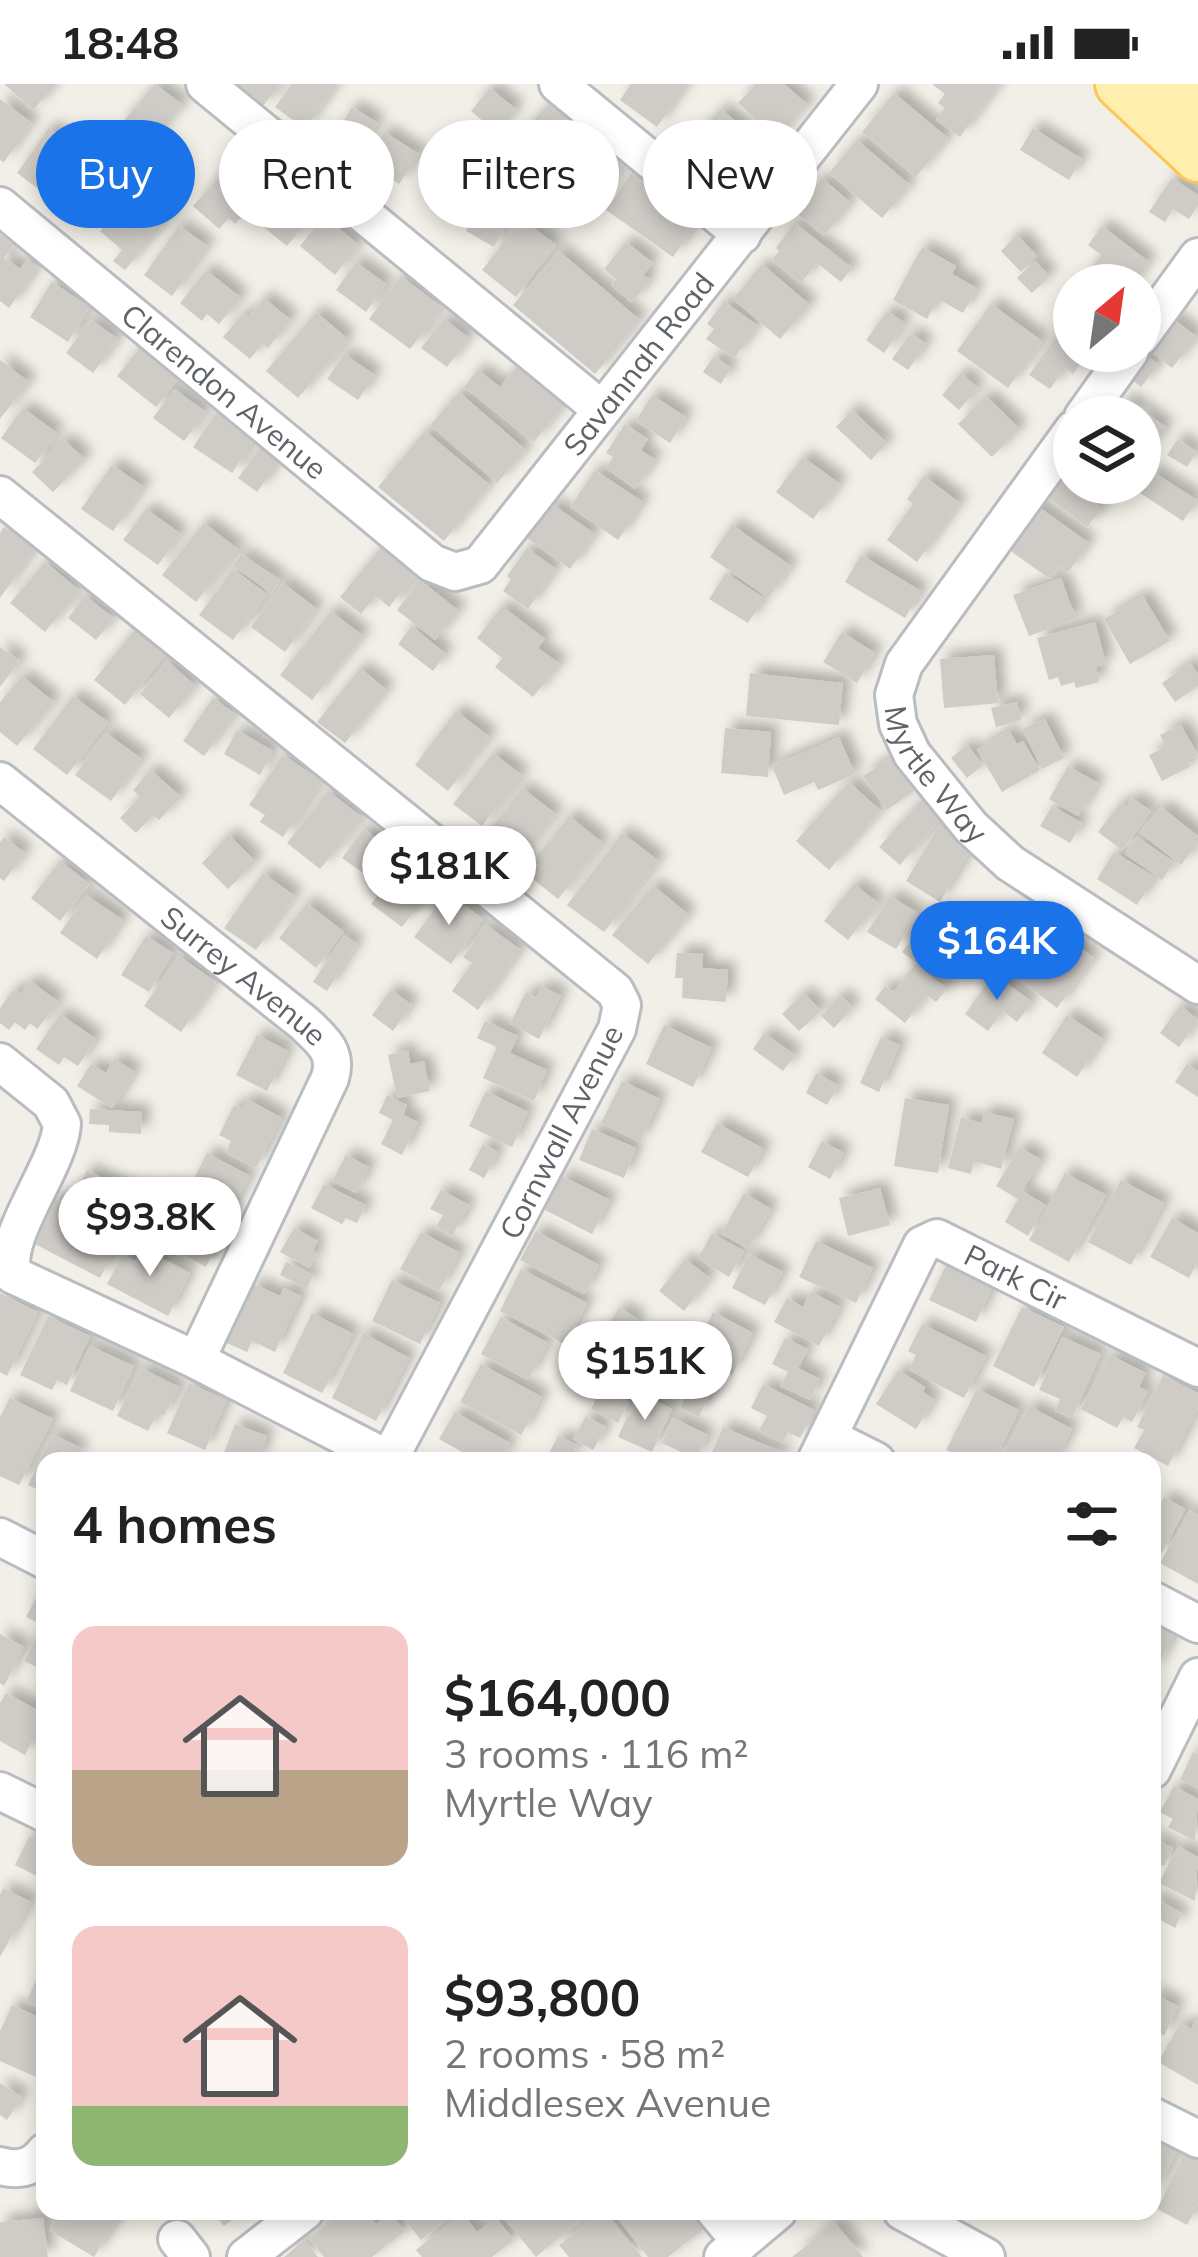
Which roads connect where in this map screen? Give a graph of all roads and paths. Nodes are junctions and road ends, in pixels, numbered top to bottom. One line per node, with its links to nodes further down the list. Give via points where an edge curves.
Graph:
1 (205, 84): 12 (street)
2 (557, 84): 9 (street)
3 (859, 84): 9 (street, Savannah Road)
4 (1120, 84): 7 (main road)
5 (1177, 84): 6 (main road)
6 (1198, 103)
7 (1198, 157)
8 (0, 206): 15 (street, Clarendon Avenue, via 432,563)
9 (742, 235): 12 (street, Savannah Road)
10 (1198, 257): 11 (street)
11 (1161, 309)
12 (601, 409): 15 (street, Savannah Road, via 480,565)
13 (1053, 458): 17 (street, Myrtle Way, via 904,664 894,695 898,724 970,827 1010,863)
14 (0, 495): 23 (street, Cornwall Avenue, via 615,991 622,1005 617,1029)
15 (455, 572)
16 (0, 781): 19 (street, Surrey Avenue, via 331,1052 331,1078)
17 (1198, 985)
18 (0, 1062): 19 (street, via 50,1102 62,1124 6,1242 5,1266)
19 (196, 1360): 22 (street)
20 (1198, 1368): 21 (street, Park Cir, via 929,1239)
21 (822, 1449)
22 (373, 1452)
23 (392, 1452)
24 (0, 1537): 25 (street)
25 (36, 1555)
26 (1161, 1605): 27 (street)
27 (1198, 1624)
28 (1198, 1677): 29 (street)
29 (1161, 1752)
30 (0, 1791): 31 (street)
31 (36, 1809)
32 (1161, 2120): 33 (street)
33 (1198, 2139)
34 (36, 2160): 35 (street)
35 (0, 2166)
36 (293, 2220): 41 (street)
37 (719, 2220): 40 (street)
38 (767, 2220): 40 (street)
39 (918, 2220): 42 (street)
40 (732, 2249)
41 (246, 2257)
42 (986, 2257)

